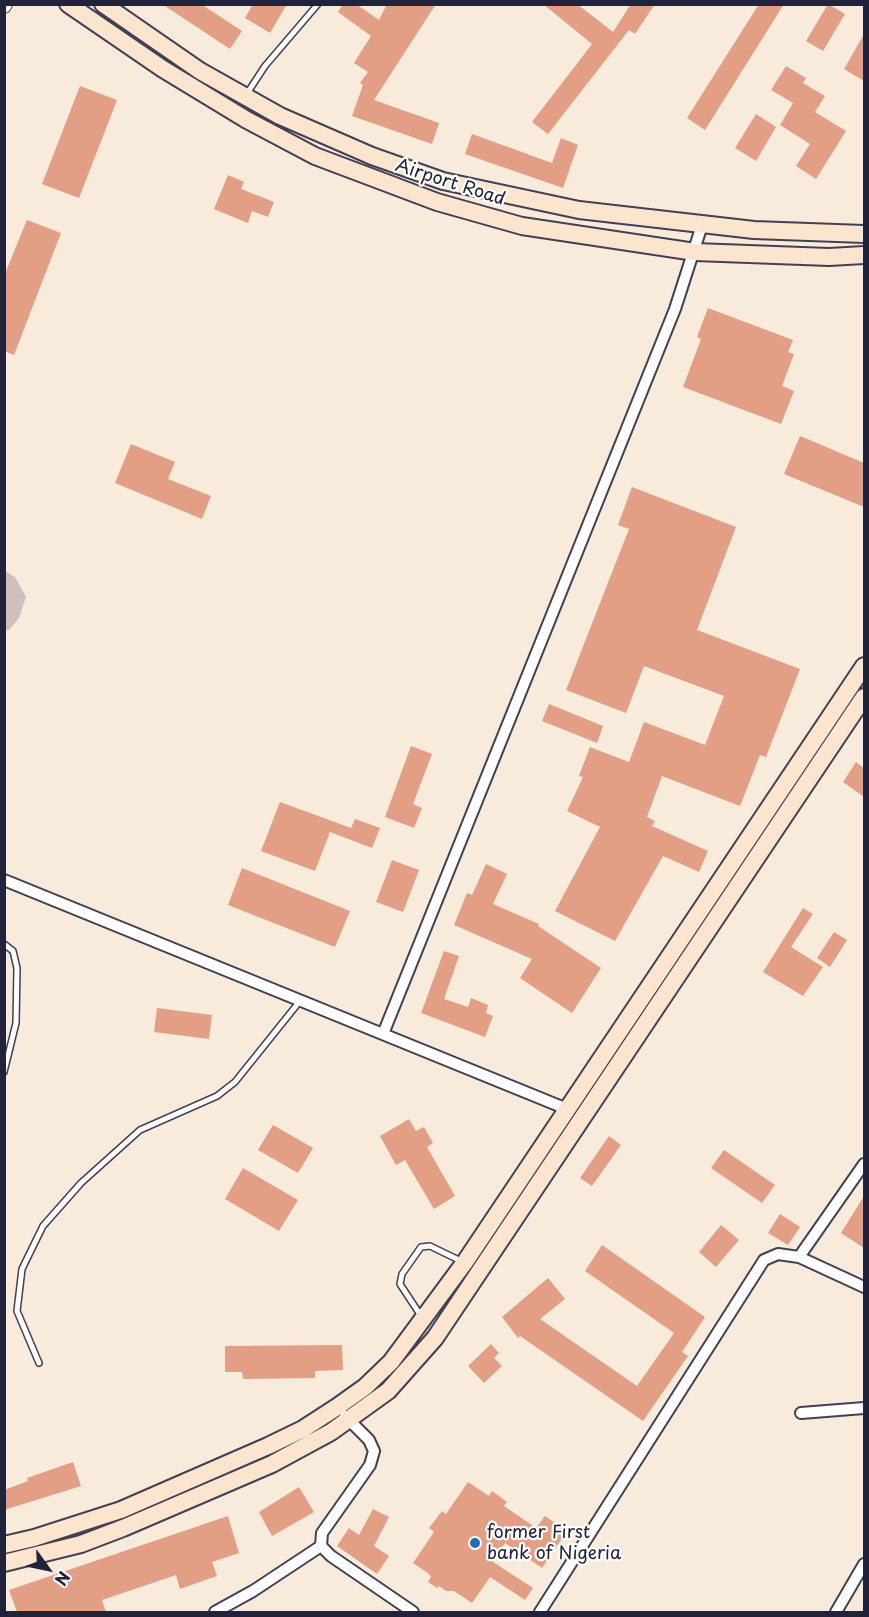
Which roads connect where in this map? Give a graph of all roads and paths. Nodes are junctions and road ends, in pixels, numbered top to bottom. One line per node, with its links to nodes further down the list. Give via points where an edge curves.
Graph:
1 (68, 4): 6 (main road, Airport Road, via 163,69 276,136 315,156)
2 (103, 4): 4 (main road, Airport Road)
3 (318, 4): 4 (lane, via 265,66)
4 (245, 97): 5 (main road, Airport Road, via 372,156)
5 (443, 181): 6 (main road); 7 (main road, Airport Road, via 579,210)
6 (436, 202): 9 (main road, Airport Road, via 522,226)
7 (702, 225): 8 (main road, Airport Road); 9 (street)
8 (864, 234)
9 (695, 252): 10 (main road, Airport Road); 16 (street)
10 (864, 255)
11 (864, 666): 18 (main road)
12 (864, 697): 28 (main road, via 435,1338 388,1391)
13 (4, 880): 15 (street)
14 (4, 944): 17 (lane, via 13,951 17,968 16,1023)
15 (300, 1001): 16 (street); 24 (lane, via 236,1082 217,1096 140,1130 81,1182 43,1226 22,1269 16,1311)
16 (383, 1034): 18 (street)
17 (4, 1072)
18 (567, 1109): 21 (main road)
19 (864, 1164): 20 (street)
20 (799, 1257): 22 (street); 35 (street, via 778,1254 764,1260)
21 (465, 1262): 23 (main road); 23 (lane, via 430,1246 421,1247 402,1274 400,1284)
22 (864, 1287)
23 (424, 1320): 25 (main road, via 391,1362)
24 (39, 1363)
25 (337, 1407): 28 (street); 29 (main road, via 268,1446 121,1510)
26 (864, 1408): 27 (street)
27 (801, 1413)
28 (349, 1420): 30 (street, via 369,1440 374,1451 370,1466 322,1533); 31 (main road, via 272,1464 123,1528 81,1544)
29 (4, 1545)
30 (321, 1546): 33 (street); 34 (street)
31 (4, 1563)
32 (864, 1564): 36 (street)
33 (215, 1612)
34 (413, 1612)
35 (540, 1612)
36 (836, 1612)

